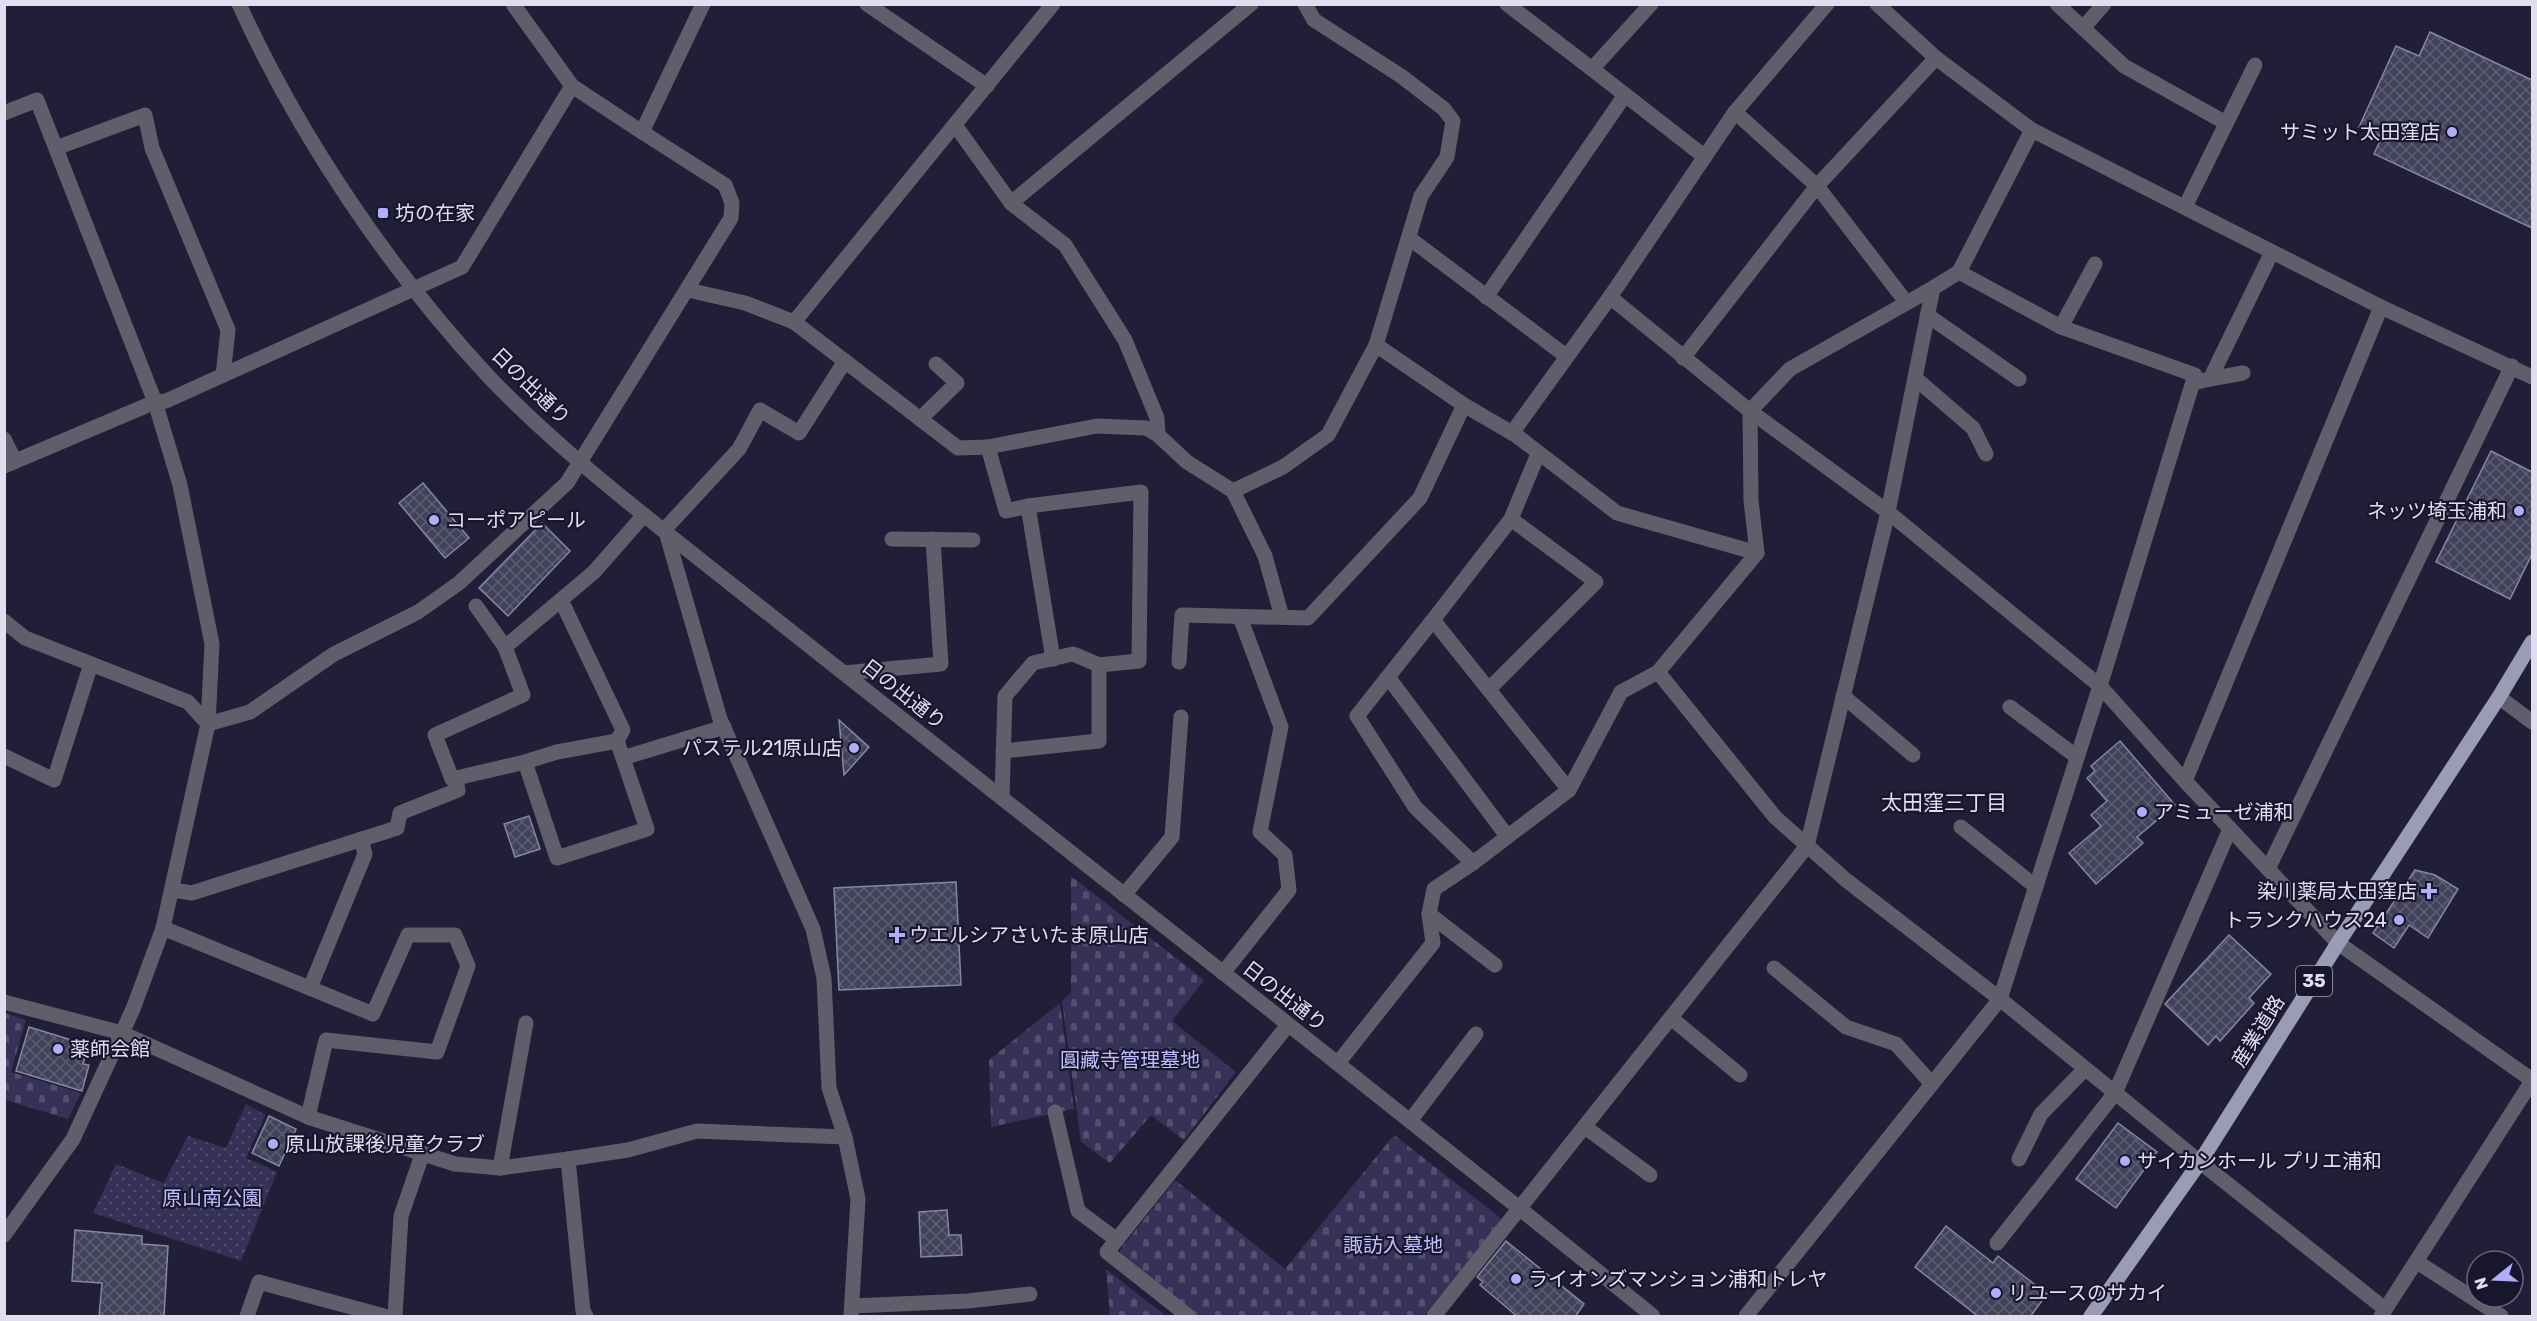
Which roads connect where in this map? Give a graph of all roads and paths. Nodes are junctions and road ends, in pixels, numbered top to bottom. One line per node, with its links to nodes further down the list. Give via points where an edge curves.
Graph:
1 (239, 4): 37 (street, 日の出通り, via 296,114 343,188)
2 (513, 4): 18 (street)
3 (703, 4): 26 (street)
4 (867, 4): 19 (street)
5 (1053, 4): 19 (street)
6 (1251, 4): 30 (street)
7 (1305, 4): 32 (street, via 1314,20 1401,76 1444,109 1453,121 1447,157 1421,196)
8 (1507, 4): 17 (street)
9 (1651, 4): 17 (street)
10 (1827, 4): 21 (street)
11 (1877, 4): 15 (street)
12 (2057, 4): 14 (street)
13 (2104, 4): 14 (street)
14 (2083, 28): 23 (street, via 2124,66)
15 (1936, 58): 25 (street); 29 (street)
16 (2255, 65): 23 (street)
17 (1592, 69): 20 (street)
18 (572, 86): 26 (street); 37 (street, via 462,267)
19 (987, 86): 24 (street)
20 (1625, 95): 28 (street); 39 (street)
21 (1735, 112): 28 (street); 29 (street)
22 (4, 113): 27 (street, via 37,100)
23 (2226, 123): 31 (street)
24 (955, 125): 30 (street); 44 (street)
25 (2032, 130): 31 (street); 35 (street)
26 (642, 132): 38 (street, via 725,185 732,203 731,219)
27 (56, 148): 53 (street, via 145,115 152,148 228,330); 59 (street)
28 (1705, 157): 40 (street)
29 (1817, 186): 41 (street); 48 (street)
30 (1011, 203): 64 (street, via 1065,245 1125,340 1156,418)
31 (2185, 207): 33 (street)
32 (1408, 238): 39 (street); 46 (street)
33 (2271, 252): 42 (street); 57 (street)
34 (2095, 264): 45 (street)
35 (1959, 272): 36 (street); 45 (street)
36 (1933, 288): 41 (street); 43 (street)
37 (416, 289): 53 (street); 69 (street, 日の出通り, via 491,379)
38 (688, 290): 44 (street, via 745,303); 69 (street)
39 (1486, 297): 47 (street)
40 (1610, 297): 47 (street); 48 (street)
41 (1906, 302): 61 (street, via 1790,369)
42 (2381, 307): 51 (street); 113 (street)
43 (1928, 315): 55 (street); 56 (street)
44 (794, 322): 49 (street)
45 (2061, 327): 58 (street, via 2195,375)
46 (1376, 345): 60 (street); 71 (street, via 1328,435 1283,467)
47 (1566, 356): 63 (street)
48 (1683, 358): 61 (street)
49 (845, 361): 62 (street); 76 (street, via 799,433 760,410 739,449)
50 (936, 364): 62 (street, via 957,382)
51 (2512, 366): 54 (street); 122 (street)
52 (2243, 373): 57 (street)
53 (223, 375): 59 (street, via 166,401)
54 (2532, 377)
55 (1915, 378): 68 (street, via 1973,428); 73 (street)
56 (2019, 379)
57 (2210, 379): 58 (street)
58 (2193, 383): 96 (street)
59 (155, 402): 70 (street); 103 (street, via 180,485 212,644)
60 (1464, 405): 63 (street); 84 (street, via 1420,498 1308,618)
61 (1750, 411): 73 (street); 80 (street, via 1750,500)
62 (920, 419): 66 (street, via 958,448)
63 (1512, 433): 67 (street)
64 (1158, 435): 66 (street, via 1146,428 1097,426); 71 (street, via 1187,462)
65 (4, 439): 70 (street)
66 (988, 447): 72 (street, via 1006,511)
67 (1538, 454): 75 (street); 80 (street, via 1617,513)
68 (1986, 454)
69 (580, 462): 74 (street, 日の出通り); 103 (street, via 558,490 459,583 426,606 333,654 250,712)
70 (10, 464)
71 (1233, 491): 84 (street, via 1265,556)
72 (1028, 506): 89 (street); 92 (street, via 1142,492 1140,662)
73 (1888, 512): 96 (street); 98 (street)
74 (644, 515): 76 (street, 日の出通り); 81 (street, via 594,572)
75 (1511, 519): 85 (street); 97 (street, via 1596,582)
76 (665, 531): 94 (street, 日の出通り); 104 (street)
77 (892, 539): 78 (street)
78 (933, 540): 79 (street); 94 (street, via 941,664)
79 (973, 540)
80 (1757, 553): 93 (street)
81 (561, 600): 88 (street); 105 (street, via 623,730)
82 (476, 606): 88 (street)
83 (1240, 616): 84 (street); 90 (street, via 1182,615); 131 (street, via 1281,727 1260,832 1285,855 1289,890)
84 (1282, 618)
85 (1434, 620): 95 (street); 97 (street)
86 (4, 621): 91 (street, via 25,638)
87 (2532, 642): 99 (main road, 産業道路 / 35)
88 (505, 647): 112 (street, via 523,694 435,735 452,779)
89 (1053, 658): 92 (street, via 1073,654); 106 (street, via 1033,663 1005,696)
90 (1179, 662)
91 (91, 664): 103 (street, via 188,702); 108 (street, via 54,780)
92 (1099, 665): 106 (street, via 1099,741)
93 (1658, 672): 114 (street, via 1621,692); 120 (street, via 1775,817)
94 (843, 673): 115 (street, 日の出通り)
95 (1388, 677): 118 (street); 121 (street, via 1357,716 1415,807)
96 (2100, 686): 109 (street); 113 (street)
97 (1489, 689): 114 (street)
98 (1843, 696): 107 (street); 120 (street)
99 (2499, 697): 102 (street); 128 (main road, 産業道路 / 35)
100 (2010, 707): 109 (street)
101 (1181, 717): 125 (street, via 1172,837)
102 (2532, 722)
103 (208, 724): 124 (street)
104 (724, 727): 110 (street); 150 (street, via 813,929 824,978 829,1088)
105 (617, 741): 110 (street); 111 (street)
106 (1003, 751): 115 (street)
107 (1913, 755)
108 (4, 756)
109 (2077, 757): 123 (street)
110 (623, 758): 111 (street, via 647,829 557,858)
111 (525, 762): 112 (street)
112 (456, 779): 119 (street, via 458,790 400,813 397,828)
113 (2185, 781): 117 (street)
114 (1569, 790): 118 (street)
115 (1002, 798): 125 (street, 日の出通り)
116 (1961, 827): 123 (street)
117 (2230, 829): 122 (street); 145 (street)
118 (1507, 836): 121 (street)
119 (361, 839): 124 (street, via 192,893); 132 (street, via 365,854)
120 (1807, 846): 133 (street); 135 (street)
121 (1473, 863): 126 (street, via 1434,890)
122 (2268, 869): 128 (street)
123 (2036, 887): 133 (street)
124 (173, 890): 127 (street)
125 (1124, 894): 131 (street, 日の出通り)
126 (1429, 914): 129 (street); 140 (street, via 1432,943)
127 (164, 928): 132 (street); 138 (street)
128 (2337, 943): 143 (street); 154 (main road, 産業道路 / 35)
129 (1495, 964)
130 (1774, 968): 144 (street, via 1846,1027 1896,1044)
131 (1223, 973): 137 (street, 日の出通り)
132 (310, 988): 147 (street, via 373,1014 408,935 455,935 468,966 437,1052 326,1040)
133 (2000, 999): 141 (street); 144 (street)
134 (4, 1002): 138 (street)
135 (1671, 1018): 142 (street); 149 (street)
136 (526, 1023): 155 (street)
137 (1288, 1025): 140 (street, 日の出通り); 159 (street)
138 (122, 1033): 147 (street); 158 (street, via 73,1139)
139 (1476, 1034): 148 (street)
140 (1338, 1063): 148 (street, 日の出通り)
141 (2085, 1069): 145 (street); 153 (street, via 2041,1114)
142 (1740, 1075)
143 (2532, 1080): 161 (street)
144 (1932, 1084): 172 (street)
145 (2115, 1093): 154 (street); 160 (street)
146 (1055, 1112): 159 (street, via 1078,1210)
147 (308, 1116): 151 (street)
148 (1410, 1121): 157 (street, 日の出通り)
149 (1585, 1126): 156 (street); 157 (street)
150 (845, 1137): 152 (street, via 696,1131 628,1150); 163 (street, via 858,1198)
151 (422, 1155): 155 (street, via 454,1164); 167 (street, via 401,1216)
152 (568, 1159): 155 (street); 168 (street)
153 (2019, 1159)
154 (2200, 1162): 164 (street); 173 (main road, 産業道路 / 35)
155 (500, 1168)
156 (1650, 1175)
157 (1520, 1209): 170 (street); 171 (street, 日の出通り)
158 (4, 1235)
159 (1117, 1240): 169 (street, via 1107,1252)
160 (1997, 1243)
161 (2417, 1262): 164 (street); 174 (street)
162 (1030, 1294): 163 (street)
163 (852, 1311)
164 (2383, 1313)
165 (247, 1317): 166 (street, via 259,1282)
166 (384, 1317)
167 (394, 1317)
168 (586, 1317)
169 (1188, 1317)
170 (1434, 1317)
171 (1653, 1317)
172 (1746, 1317)
173 (2091, 1317)
174 (2501, 1317)

